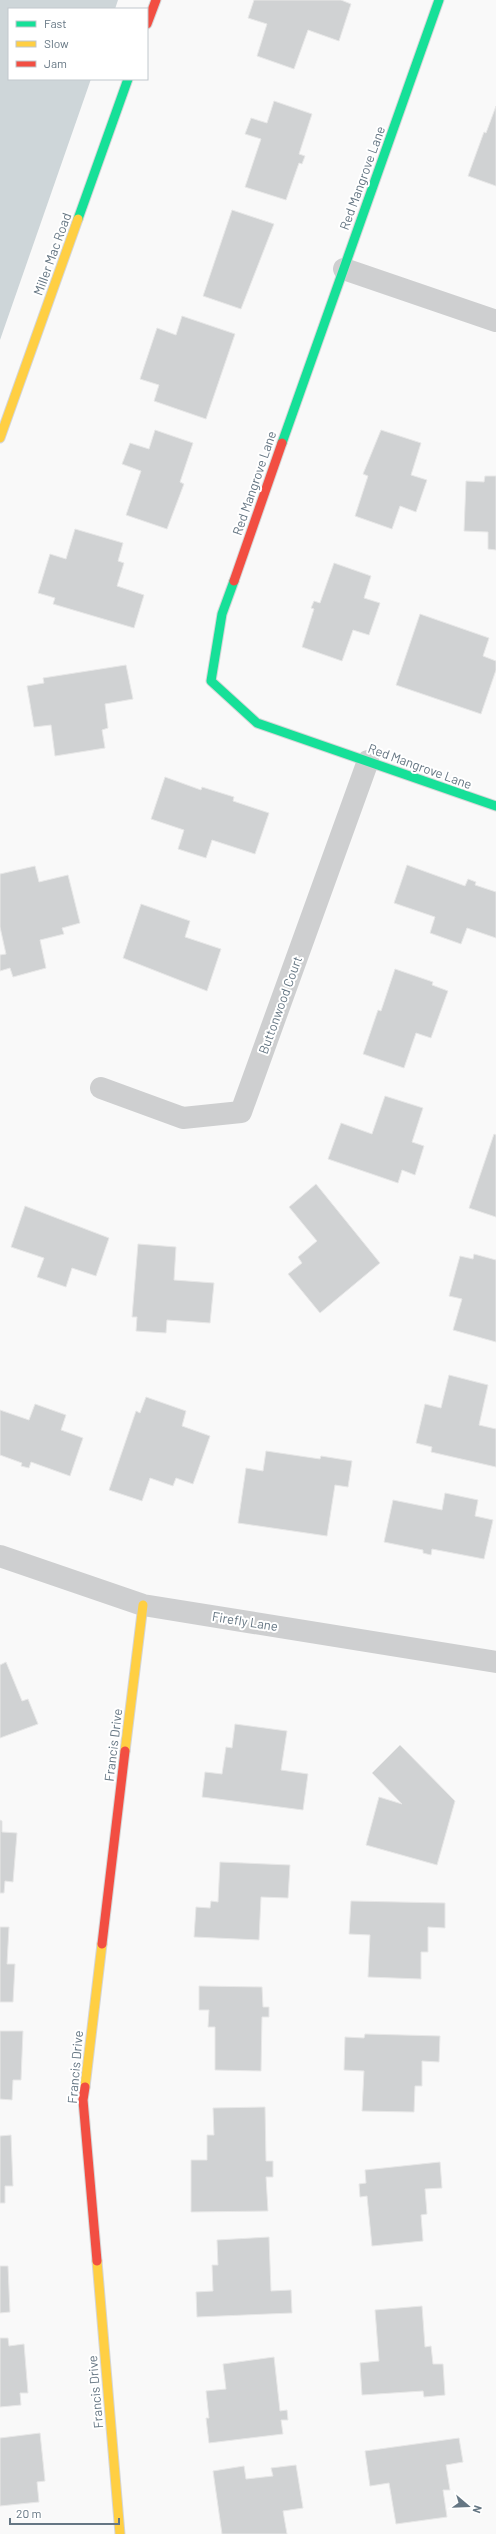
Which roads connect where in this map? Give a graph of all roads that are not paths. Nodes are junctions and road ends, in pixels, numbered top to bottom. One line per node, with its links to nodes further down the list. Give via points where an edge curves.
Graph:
1 (156, 0): 3 (street)
2 (439, 0): 5 (street, Red Mangrove Lane)
3 (148, 21)
4 (128, 80): 7 (street, Miller Mac Road)
5 (344, 268): 6 (street); 8 (street, Red Mangrove Lane, via 222,614 211,681 257,723)
6 (496, 320)
7 (0, 438)
8 (368, 761): 9 (street, Red Mangrove Lane); 10 (street, Buttonwood Court, via 241,1112 183,1118)
9 (496, 806)
10 (101, 1088)
11 (0, 1556): 12 (street, Firefly Lane)
12 (143, 1605): 13 (street, Firefly Lane); 14 (street, Francis Drive, via 83,2100)
13 (496, 1662)
14 (120, 2534)

